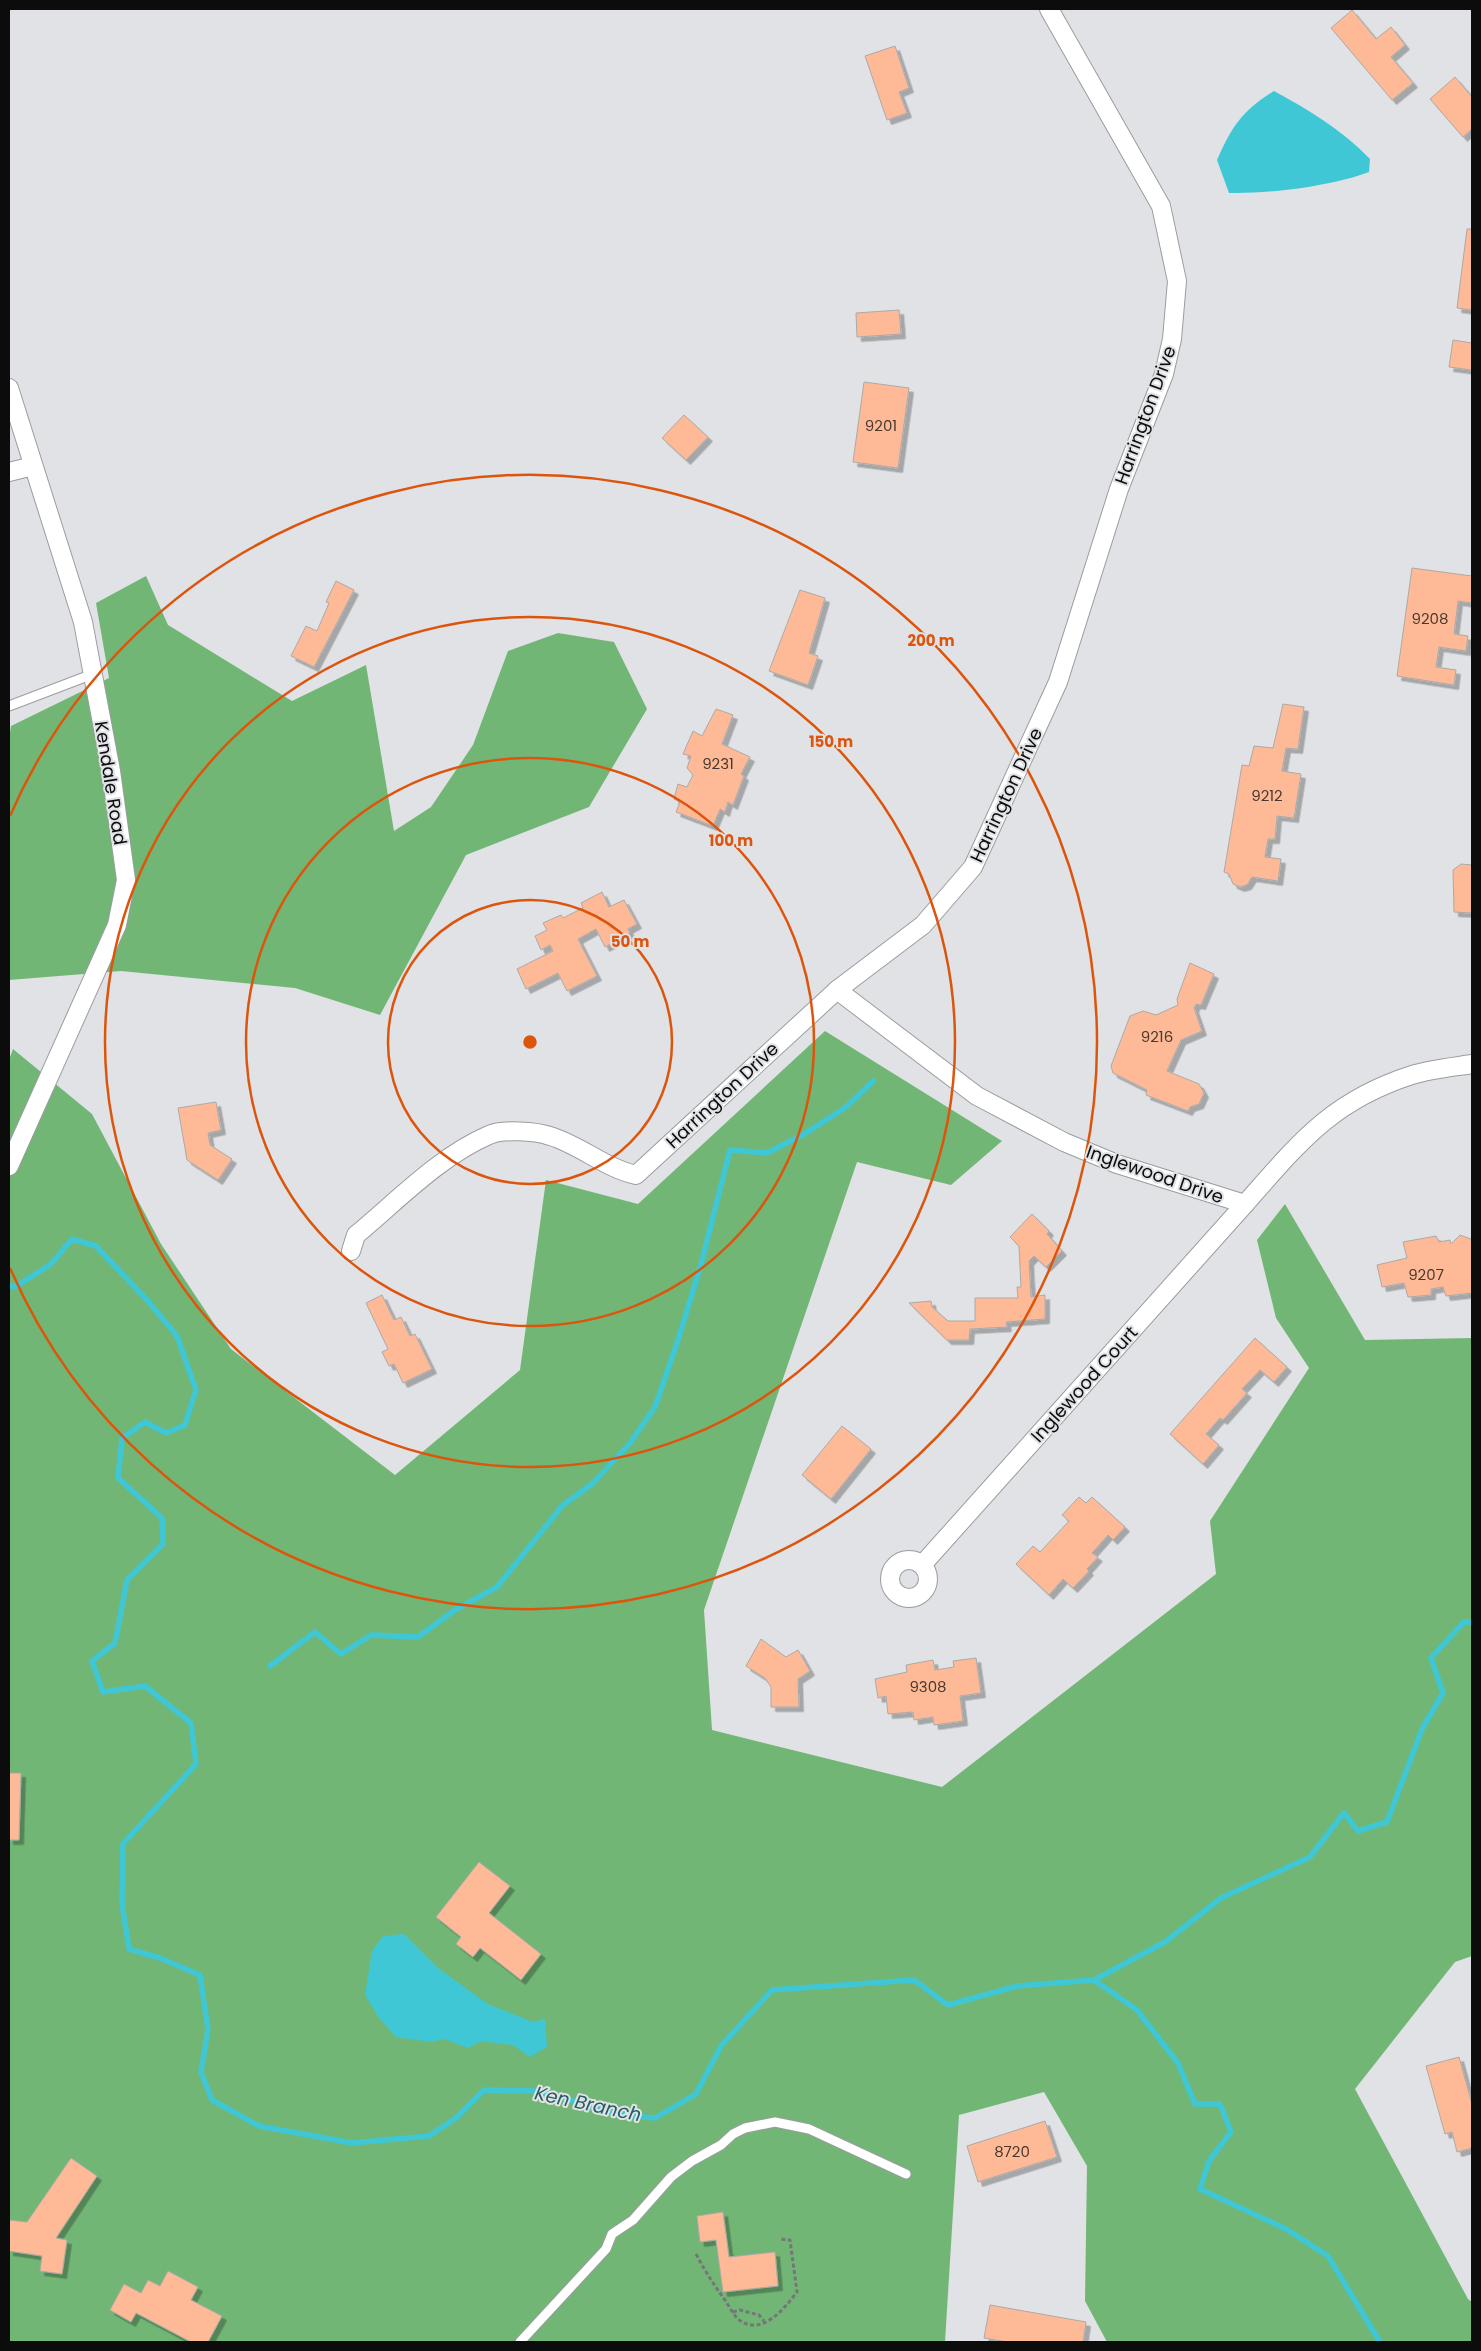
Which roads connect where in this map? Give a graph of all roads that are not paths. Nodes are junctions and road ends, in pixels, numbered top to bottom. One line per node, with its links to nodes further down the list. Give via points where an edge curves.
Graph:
1 (1049, 9): 7 (street, Harrington Drive, via 1161,206 1177,282 1172,339 1164,374 1119,489 1058,682 973,867 923,925)
2 (9, 388): 3 (street, Kendale Road)
3 (33, 466): 4 (street); 5 (street, Kendale Road, via 83,622)
4 (9, 472)
5 (93, 674): 6 (lane); 9 (street, Kendale Road, via 126,880 116,924)
6 (9, 706)
7 (836, 990): 10 (street, Inglewood Drive, via 977,1096 1064,1142 1117,1164); 11 (street, Harrington Drive, via 636,1175 549,1136 509,1132 491,1134 450,1156 356,1235)
8 (1472, 1064): 10 (street, Inglewood Drive, via 1414,1075 1373,1090 1334,1112 1302,1139)
9 (9, 1166)
10 (1245, 1204): 12 (street, Inglewood Court)
11 (351, 1251)
12 (922, 1565)
13 (906, 2174): 14 (lane, via 809,2128 775,2122 745,2128 671,2177 632,2220 612,2234 606,2249)
14 (520, 2342)

